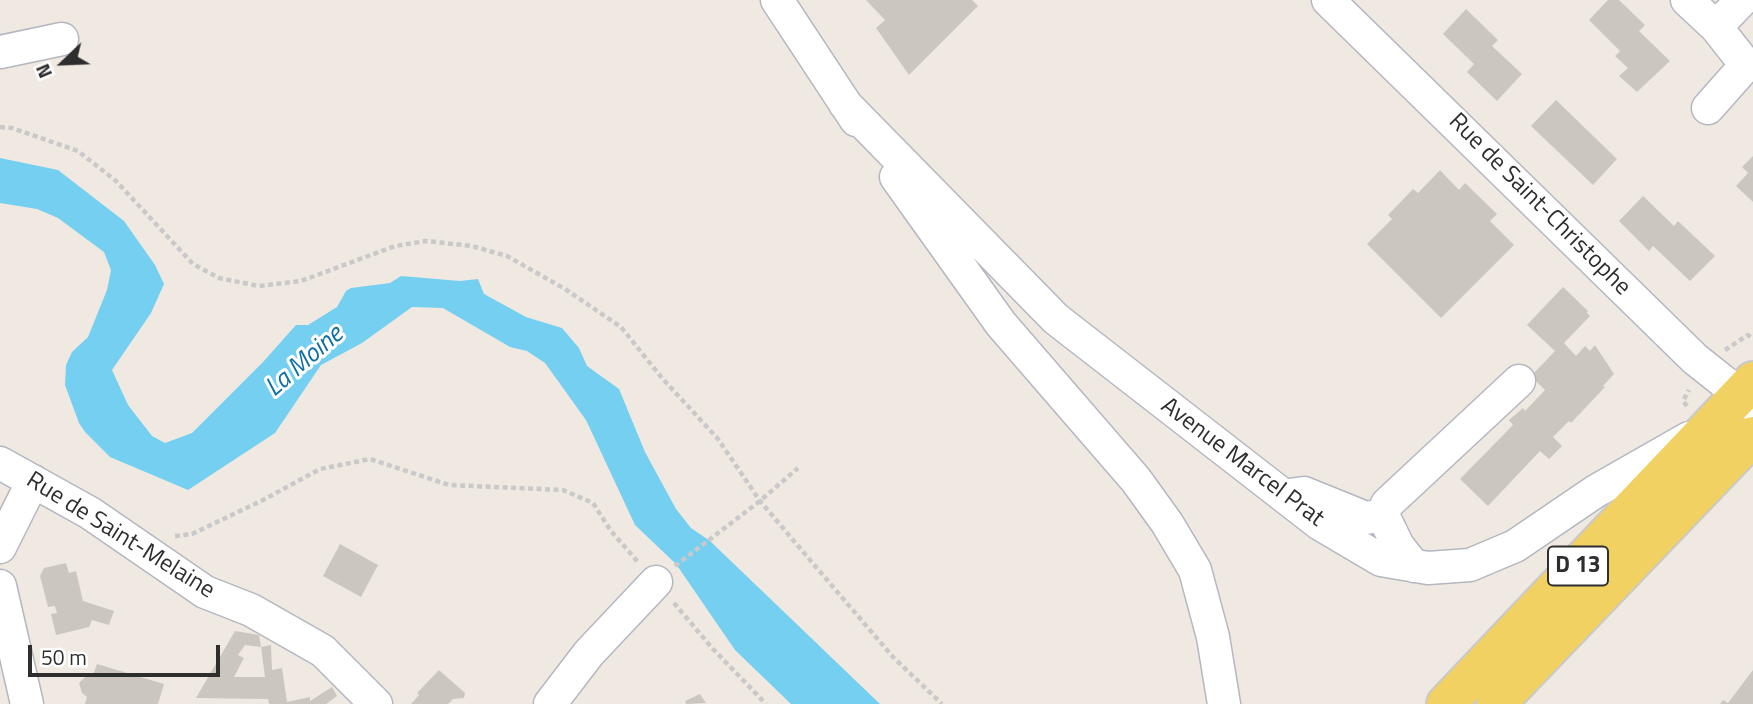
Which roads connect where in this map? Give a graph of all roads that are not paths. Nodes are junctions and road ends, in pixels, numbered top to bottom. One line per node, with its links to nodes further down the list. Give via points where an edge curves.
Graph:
1 (1687, 0): 5 (street)
2 (1742, 0): 5 (street)
3 (1340, 4): 11 (street, Rue de Saint-Christophe, via 1695,359)
4 (787, 6): 8 (street, Avenue Marcel Prat)
5 (1716, 27): 9 (street, via 1746,65)
6 (62, 38): 7 (street)
7 (0, 52)
8 (845, 104): 16 (street, Avenue Marcel Prat, via 1056,319); 26 (street, Avenue Marcel Prat, via 1001,324 1136,480 1167,523 1195,570)
9 (1708, 108)
10 (1518, 382): 18 (street, via 1387,504)
11 (1748, 394): 12 (main road, D 13)
12 (1708, 427): 20 (street, Avenue Marcel Prat, via 1596,491 1515,546 1470,565); 27 (main road, D 13)
13 (1753, 436): 28 (main road, D 13)
14 (0, 463): 15 (street, Rue de Saint-Melaine)
15 (33, 481): 17 (street); 19 (street); 24 (street, Rue de Saint-Melaine, via 90,513 205,592 251,610 323,651)
16 (1284, 496): 18 (street, via 1304,493 1366,518); 20 (street, Avenue Marcel Prat, via 1320,524 1381,560)
17 (0, 498)
18 (1383, 515): 20 (street, via 1398,547)
19 (0, 547)
20 (1414, 566)
21 (656, 582): 25 (street, via 589,653)
22 (0, 586): 23 (street)
23 (27, 704)
24 (376, 704)
25 (550, 704)
26 (1224, 704)
27 (1446, 704)
28 (1496, 704)

